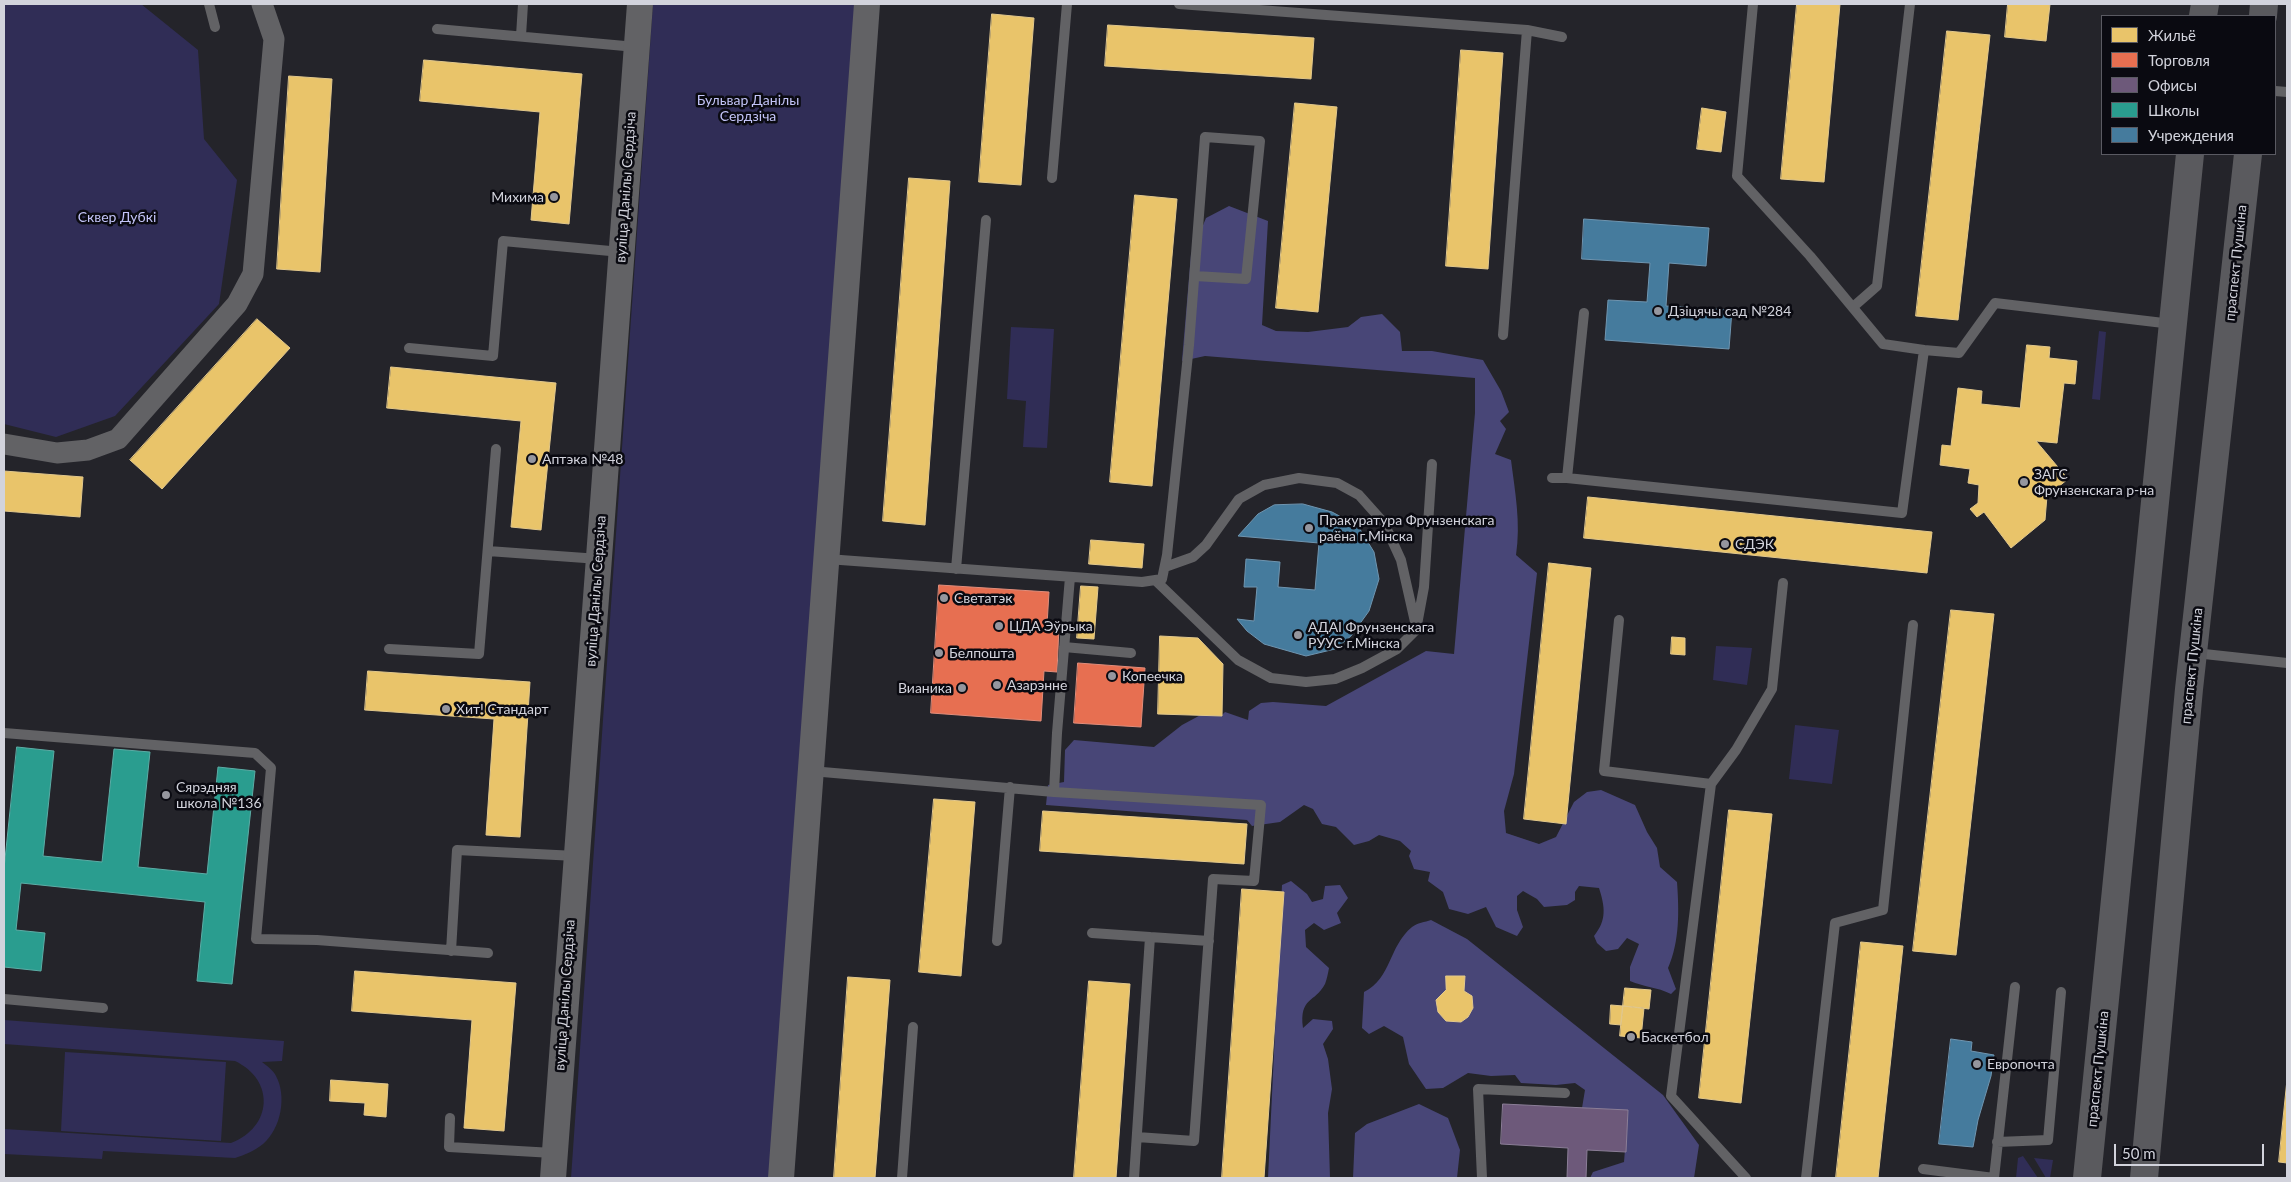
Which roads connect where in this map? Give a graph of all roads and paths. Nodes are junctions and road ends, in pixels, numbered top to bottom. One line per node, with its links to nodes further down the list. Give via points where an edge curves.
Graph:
1 (209, 4): 10 (lane)
2 (262, 4): 28 (street, via 274,39 253,274 237,304 118,439 88,450 57,453)
3 (524, 4): 13 (lane)
4 (640, 4): 15 (street, вуліца Данілы Сердзіча)
5 (867, 4): 35 (street)
6 (1067, 4): 18 (lane)
7 (1179, 4): 12 (lane)
8 (1753, 4): 22 (lane, via 1736,176)
9 (1910, 4): 22 (lane, via 1877,286)
10 (215, 27)
11 (438, 29): 13 (lane)
12 (1527, 30): 14 (lane); 25 (lane)
13 (521, 36): 15 (lane)
14 (1562, 37)
15 (637, 47): 20 (street, вуліца Данілы Сердзіча)
16 (2190, 155): 24 (main road, праспект Пушкіна)
17 (2248, 155): 47 (main road, праспект Пушкіна)
18 (1052, 178)
19 (986, 220): 37 (lane)
20 (621, 252): 26 (lane, via 503,241 493,356); 34 (street, вуліца Данілы Сердзіча)
21 (1195, 276): 21 (lane, via 1205,137 1260,141 1246,279); 36 (lane)
22 (1853, 307): 27 (lane, via 1883,344)
23 (1584, 313): 32 (lane)
24 (2173, 324): 27 (lane, via 1995,304 1959,354); 79 (main road, праспект Пушкіна)
25 (1503, 335)
26 (409, 348)
27 (1924, 350): 32 (lane, via 1902,513)
28 (4, 444)
29 (496, 449): 33 (lane)
30 (1432, 464): 43 (lane, via 1424,587)
31 (1552, 478): 32 (lane)
32 (1567, 478)
33 (488, 551): 34 (lane); 45 (lane, via 480,654)
34 (599, 559): 54 (street, вуліца Данілы Сердзіча)
35 (826, 559): 37 (lane); 50 (street)
36 (1165, 567): 39 (lane, via 1162,579); 43 (lane, via 1193,557 1206,546 1239,499 1264,485 1300,478 1337,484 1359,495 1384,523 1401,560)
37 (956, 569): 38 (lane)
38 (1070, 577): 39 (lane); 44 (lane)
39 (1155, 580): 43 (lane, via 1238,660 1270,678 1306,682 1335,679 1397,649)
40 (1783, 583): 51 (lane, via 1772,688 1736,750)
41 (1619, 620): 51 (lane, via 1604,771)
42 (1913, 626): 77 (lane, via 1883,910 1835,923)
43 (1416, 630)
44 (1064, 647): 46 (lane); 53 (lane)
45 (389, 649)
46 (1132, 653)
47 (2194, 653): 48 (lane); 80 (main road, праспект Пушкіна)
48 (2287, 664)
49 (4, 733): 59 (lane, via 255,753 271,768 256,939 317,940)
50 (810, 771): 52 (lane); 72 (street)
51 (1710, 784): 76 (lane, via 1671,1096)
52 (1010, 787): 53 (lane); 57 (lane)
53 (1054, 792): 58 (lane, via 1260,806 1254,881 1213,878)
54 (576, 856): 59 (lane, via 457,850); 70 (street, вуліца Данілы Сердзіча)
55 (1092, 933): 56 (lane)
56 (1150, 937): 58 (lane); 68 (lane)
57 (997, 941)
58 (1209, 941): 68 (lane, via 1194,1141)
59 (451, 951): 60 (lane)
60 (488, 953)
61 (2015, 988): 69 (lane)
62 (2061, 992): 69 (lane, via 2048,1140)
63 (4, 999): 64 (lane)
64 (103, 1008)
65 (913, 1028): 73 (lane)
66 (1565, 1093): 75 (lane, via 1478,1089)
67 (450, 1118): 70 (lane, via 449,1147)
68 (1137, 1137): 74 (lane)
69 (1997, 1142): 78 (lane)
70 (553, 1166)
71 (1923, 1169): 78 (lane)
72 (781, 1178)
73 (902, 1178)
74 (1134, 1178)
75 (1482, 1178)
76 (1746, 1178)
77 (1806, 1178)
78 (1994, 1178)
79 (2087, 1178)
80 (2144, 1178)

